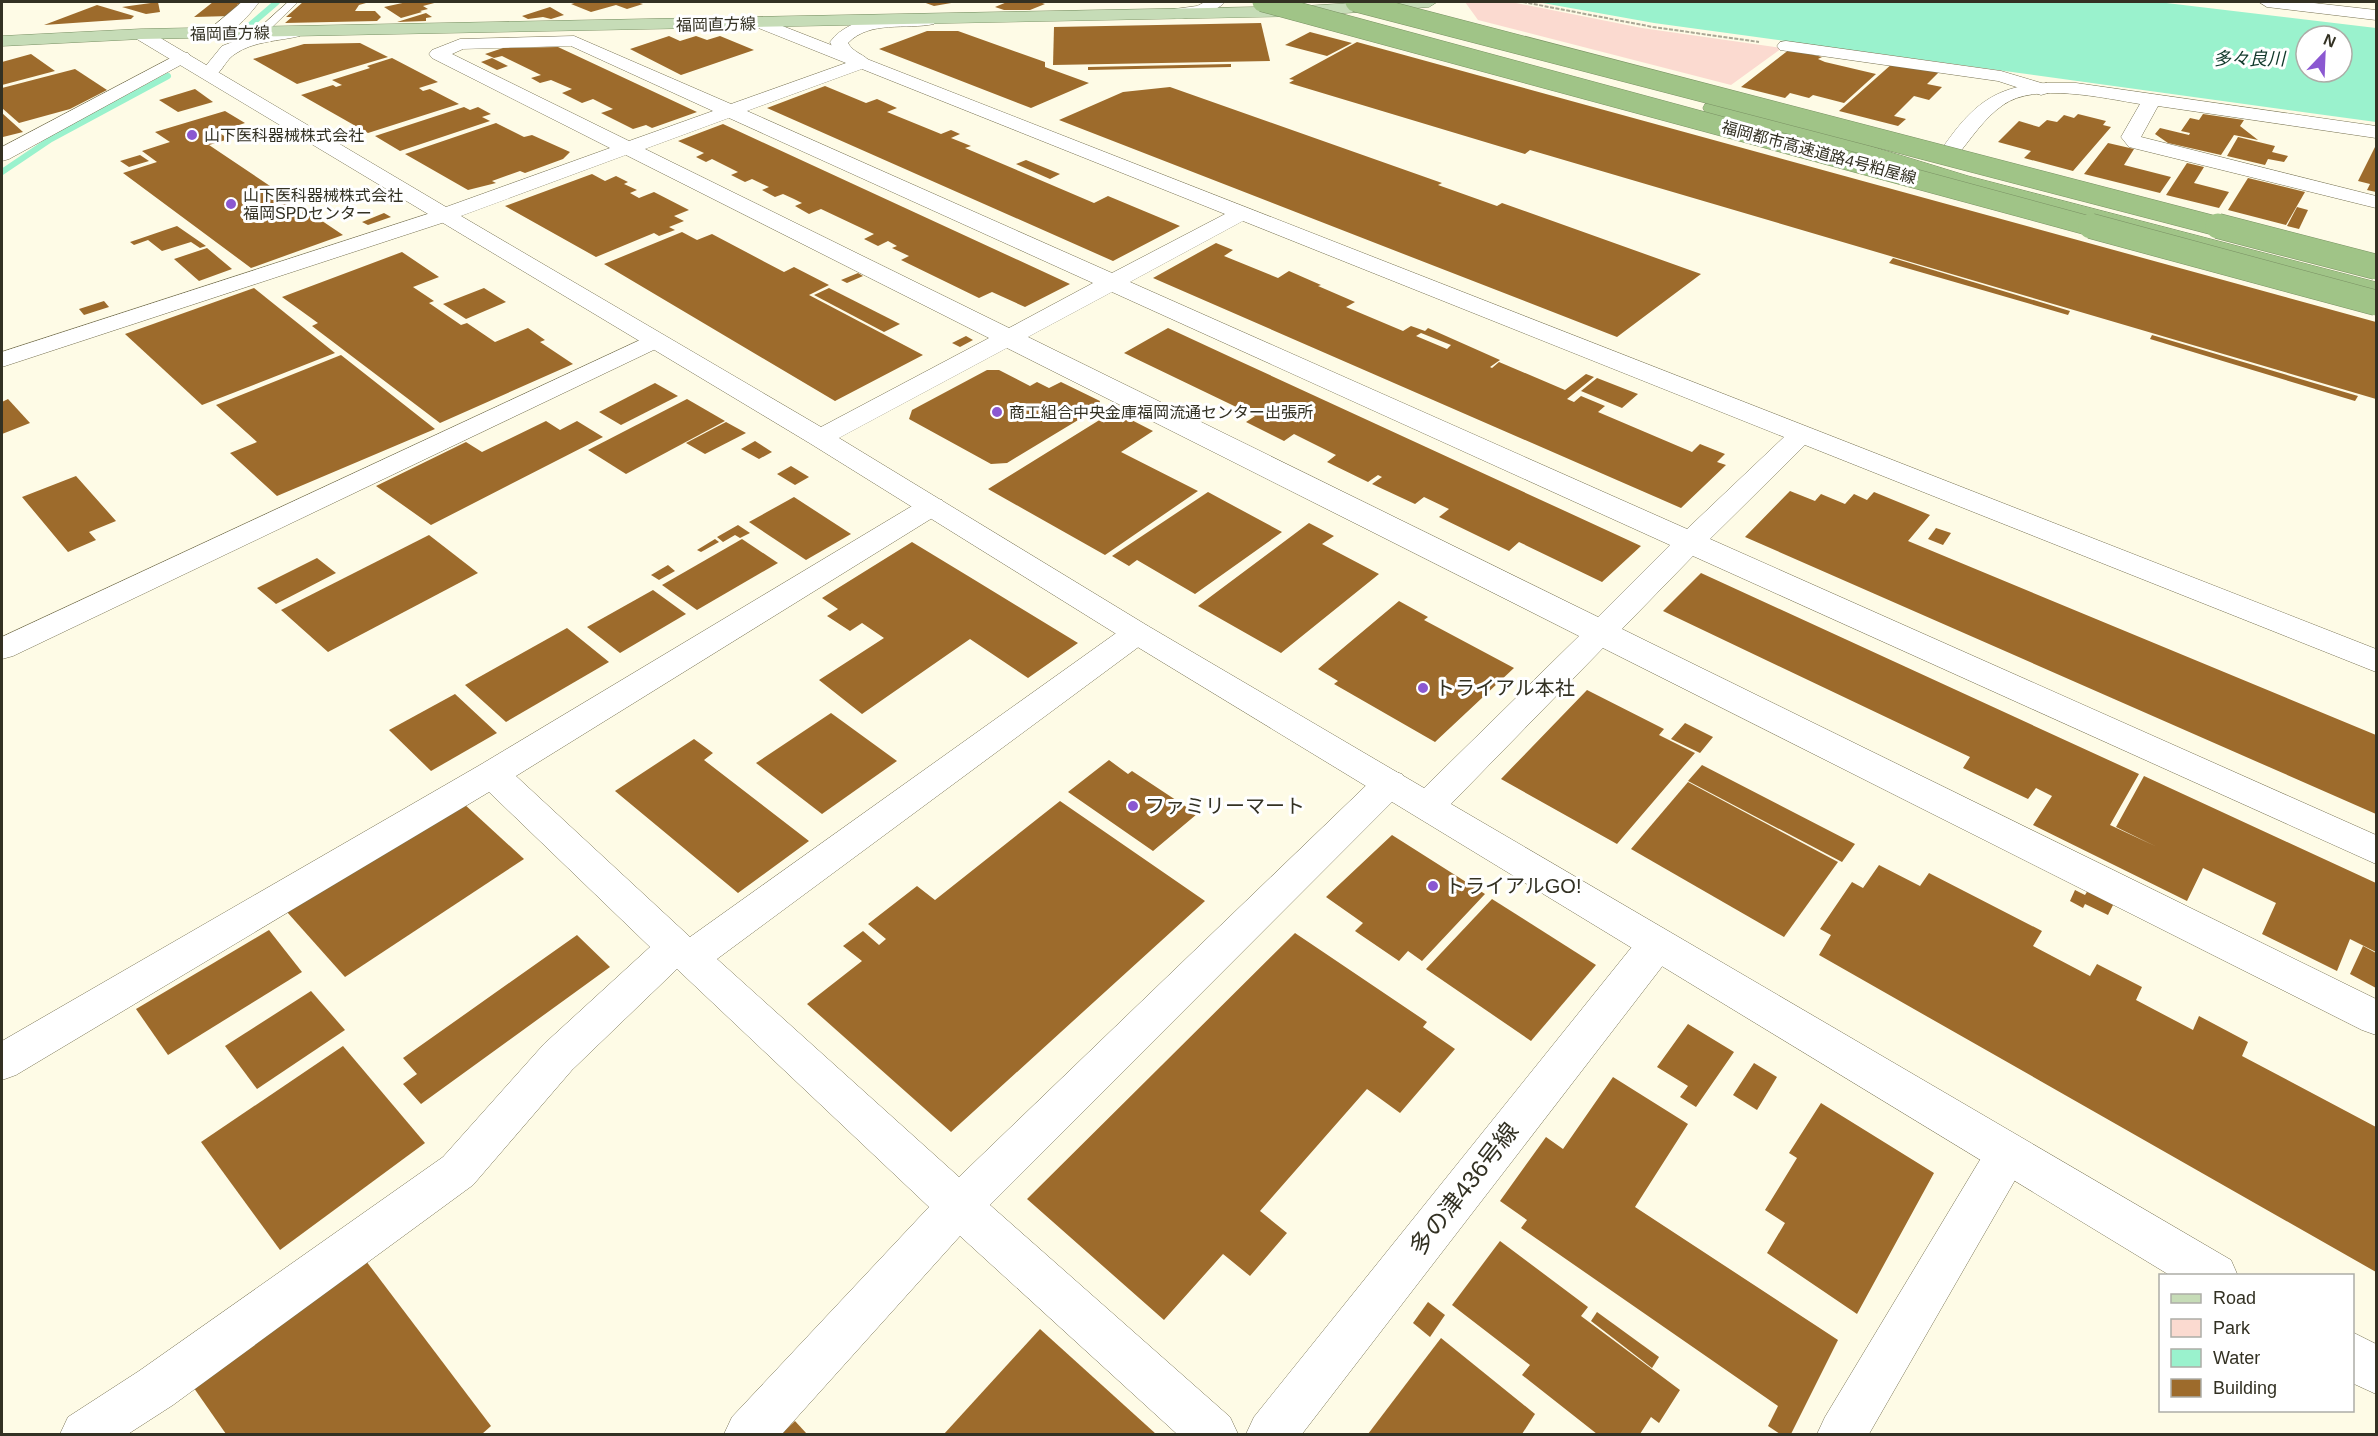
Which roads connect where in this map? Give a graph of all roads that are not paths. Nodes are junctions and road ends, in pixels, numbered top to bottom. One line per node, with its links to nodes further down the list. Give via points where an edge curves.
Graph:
1 (251, 2): 17 (street)
2 (293, 2): 15 (lane)
3 (1217, 2): 10 (street, via 1201,10)
4 (1262, 2): 38 (highway, 福岡都市高速道路4号粕屋線, bridge)
5 (1270, 2): 37 (highway, bridge, via 1712,108 1961,180)
6 (1322, 2): 27 (highway, bridge)
7 (1355, 2): 35 (highway, 福岡都市高速道路4号粕屋線, bridge)
8 (1429, 2): 10 (main road, 福岡直方線, via 1304,11)
9 (2267, 2): 11 (street)
10 (1173, 14): 12 (main road, 福岡直方線)
11 (2376, 15)
12 (945, 18): 13 (main road, 福岡直方線); 20 (street, via 868,26 845,33 839,42 843,51)
13 (762, 22): 14 (main road, 福岡直方線); 20 (street)
14 (294, 32): 15 (main road, 福岡直方線); 21 (street, via 254,40)
15 (260, 33): 17 (main road, 福岡直方線)
16 (141, 34): 17 (main road, 福岡直方線); 18 (main road, 福岡直方線); 21 (street)
17 (213, 34)
18 (2, 41)
19 (1786, 46): 22 (street, via 2001,76)
20 (862, 63): 24 (street); 33 (street)
21 (195, 65): 26 (street); 34 (street)
22 (2041, 89): 23 (street, via 2076,89); 30 (street, via 1996,101)
23 (2152, 100): 25 (street); 32 (street, via 2131,136 2136,143)
24 (733, 111): 29 (street); 29 (street, via 574,41 460,44 438,54); 36 (street)
25 (2376, 132)
26 (40, 134): 28 (street); 31 (street)
27 (1890, 137)
28 (2, 144)
29 (628, 149): 34 (street); 39 (street)
30 (1949, 153)
31 (2, 155)
32 (2376, 202)
33 (1242, 213): 36 (street); 42 (street)
34 (443, 214): 40 (street); 41 (street)
35 (2376, 267)
36 (1113, 282): 39 (street); 45 (street)
37 (2376, 289)
38 (2376, 303)
39 (1008, 338): 43 (street); 47 (street)
40 (653, 341): 43 (street); 48 (street)
41 (2, 360)
42 (1803, 433): 45 (street); 49 (street)
43 (820, 438): 44 (street)
44 (932, 506): 46 (street); 50 (street)
45 (1690, 542): 47 (street); 53 (street)
46 (1137, 633): 51 (street); 55 (street)
47 (1600, 634): 52 (street); 56 (street)
48 (2, 649)
49 (2376, 662)
50 (492, 774): 55 (street); 57 (street)
51 (1390, 783): 52 (street); 59 (street)
52 (1427, 807): 54 (street)
53 (2376, 850)
54 (1657, 944): 58 (street); 66 (street, 多の津436号線)
55 (682, 952): 59 (street); 63 (street, via 558,1057 458,1171 156,1388)
56 (2376, 1018)
57 (2, 1062)
58 (2007, 1154): 60 (street); 67 (street)
59 (959, 1206): 64 (street); 65 (street)
60 (2213, 1274)
61 (2354, 1357): 62 (street)
62 (2376, 1370)
63 (85, 1434)
64 (749, 1434)
65 (1213, 1434)
66 (1271, 1434)
67 (1842, 1434)

